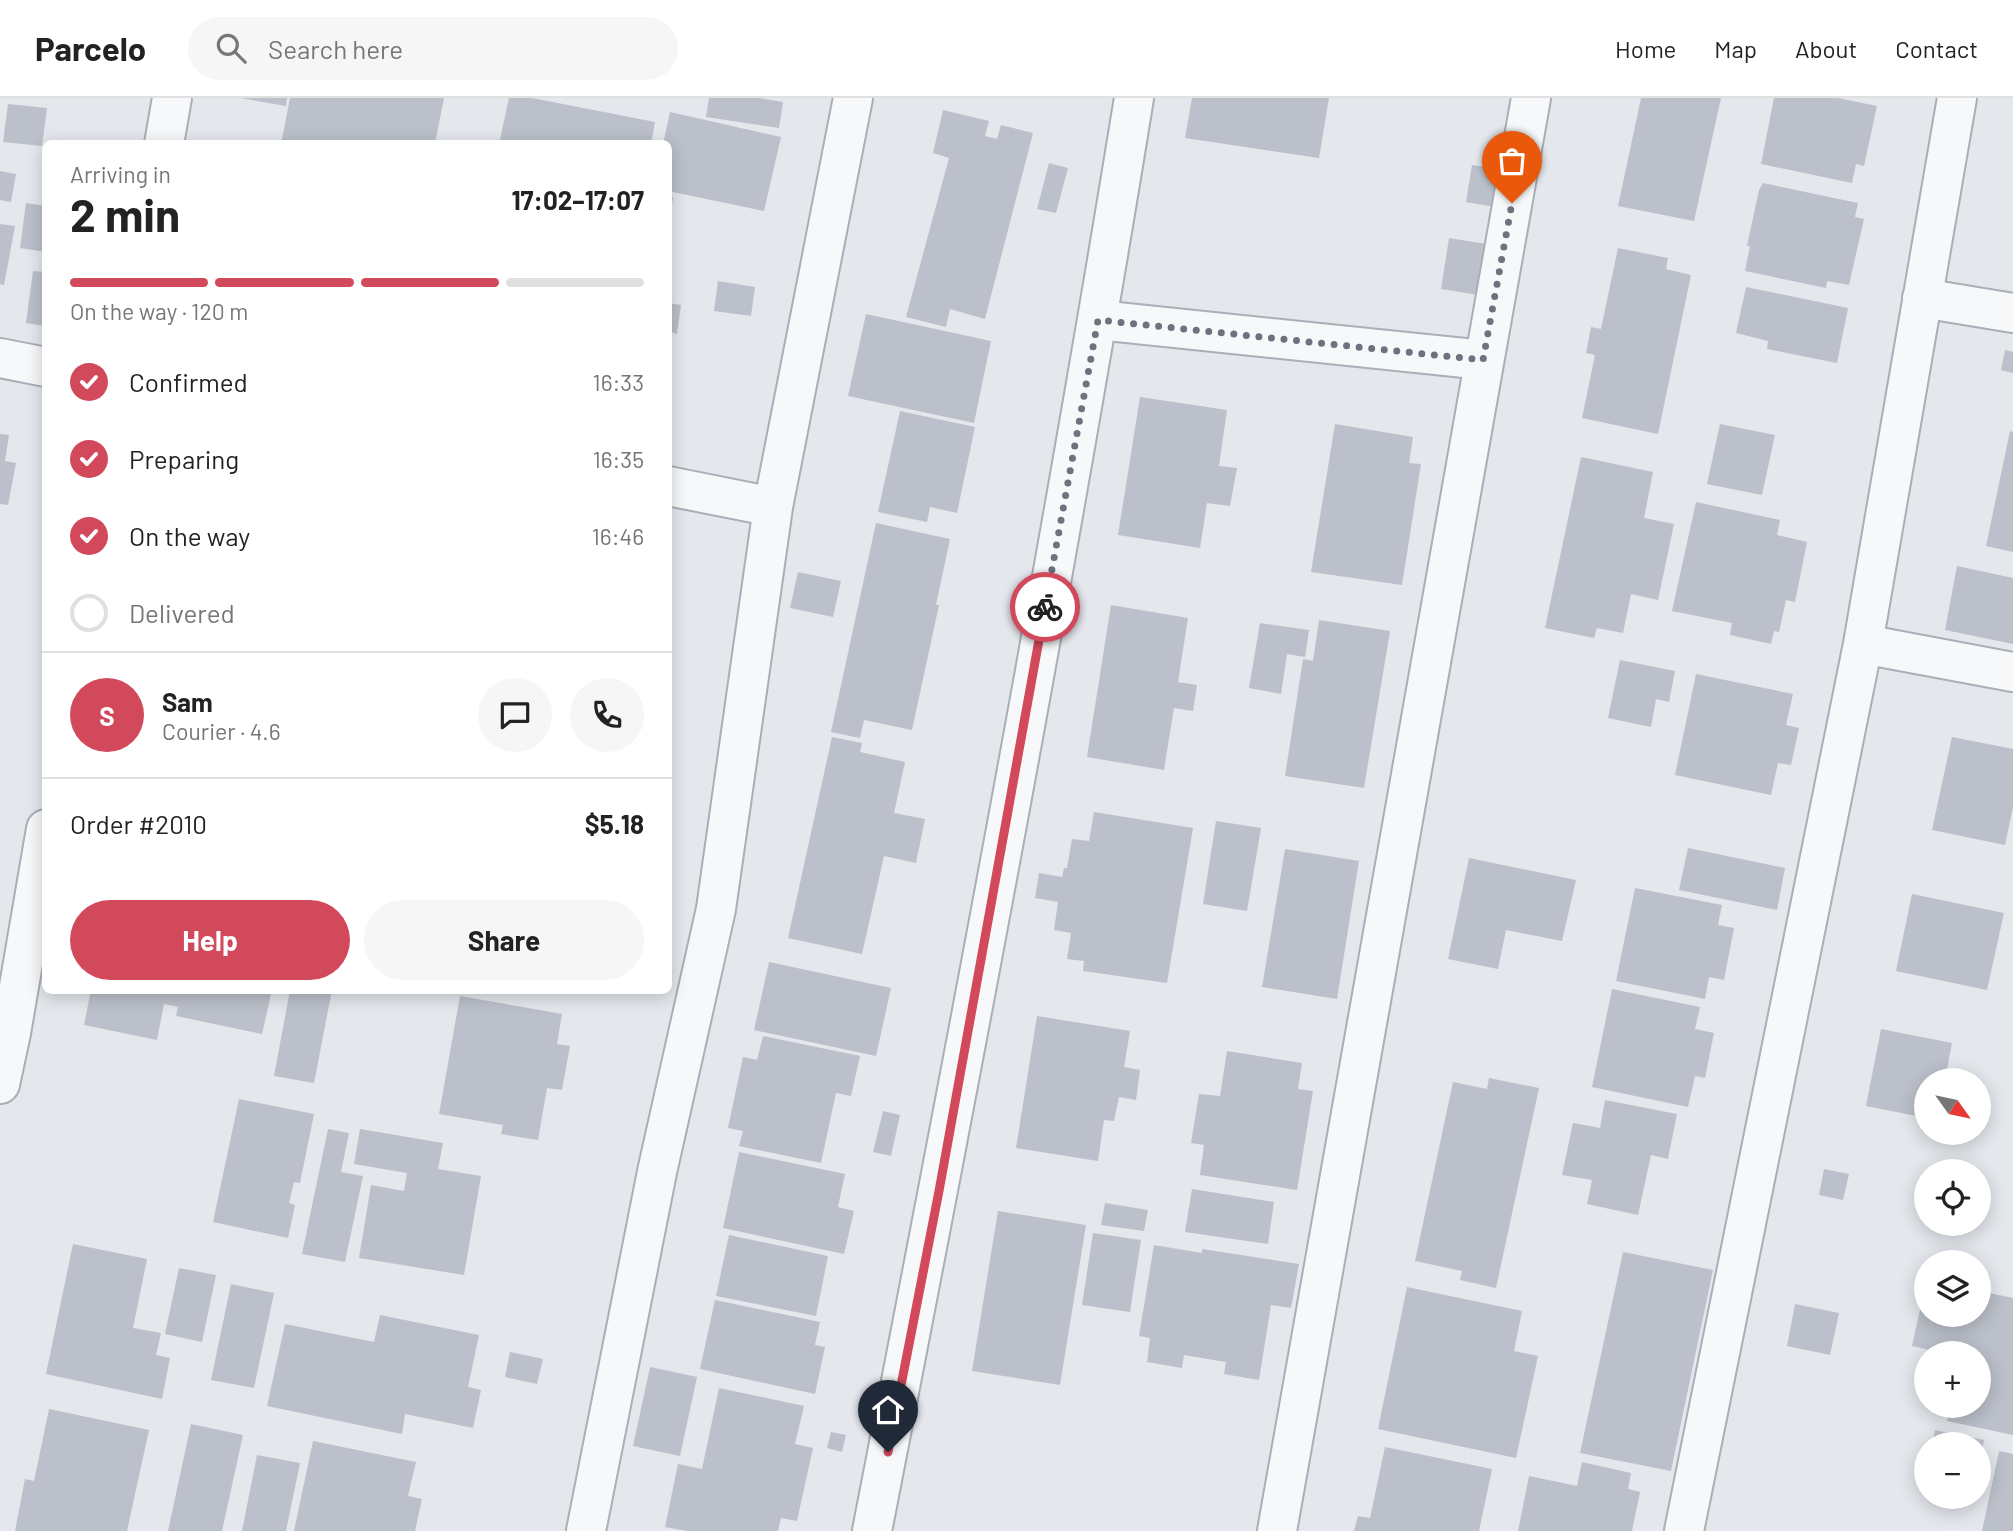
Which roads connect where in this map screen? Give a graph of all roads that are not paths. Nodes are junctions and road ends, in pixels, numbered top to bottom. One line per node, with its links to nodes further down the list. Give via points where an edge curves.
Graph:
1 (172, 98): 6 (street)
2 (853, 98): 14 (street)
3 (1134, 98): 9 (street)
4 (1531, 98): 11 (street)
5 (1957, 98): 7 (street)
6 (164, 140)
7 (1922, 298): 8 (street); 15 (street)
8 (2013, 313)
9 (1098, 320): 11 (street); 20 (street)
10 (0, 358): 12 (street)
11 (1483, 360): 21 (street)
12 (42, 366)
13 (672, 487): 14 (street)
14 (773, 507): 19 (street, via 716,909 657,1172)
15 (1863, 644): 16 (street); 22 (street)
16 (2013, 672)
17 (42, 852): 18 (street)
18 (0, 1084)
19 (586, 1531)
20 (872, 1531)
21 (1277, 1531)
22 (1684, 1531)

